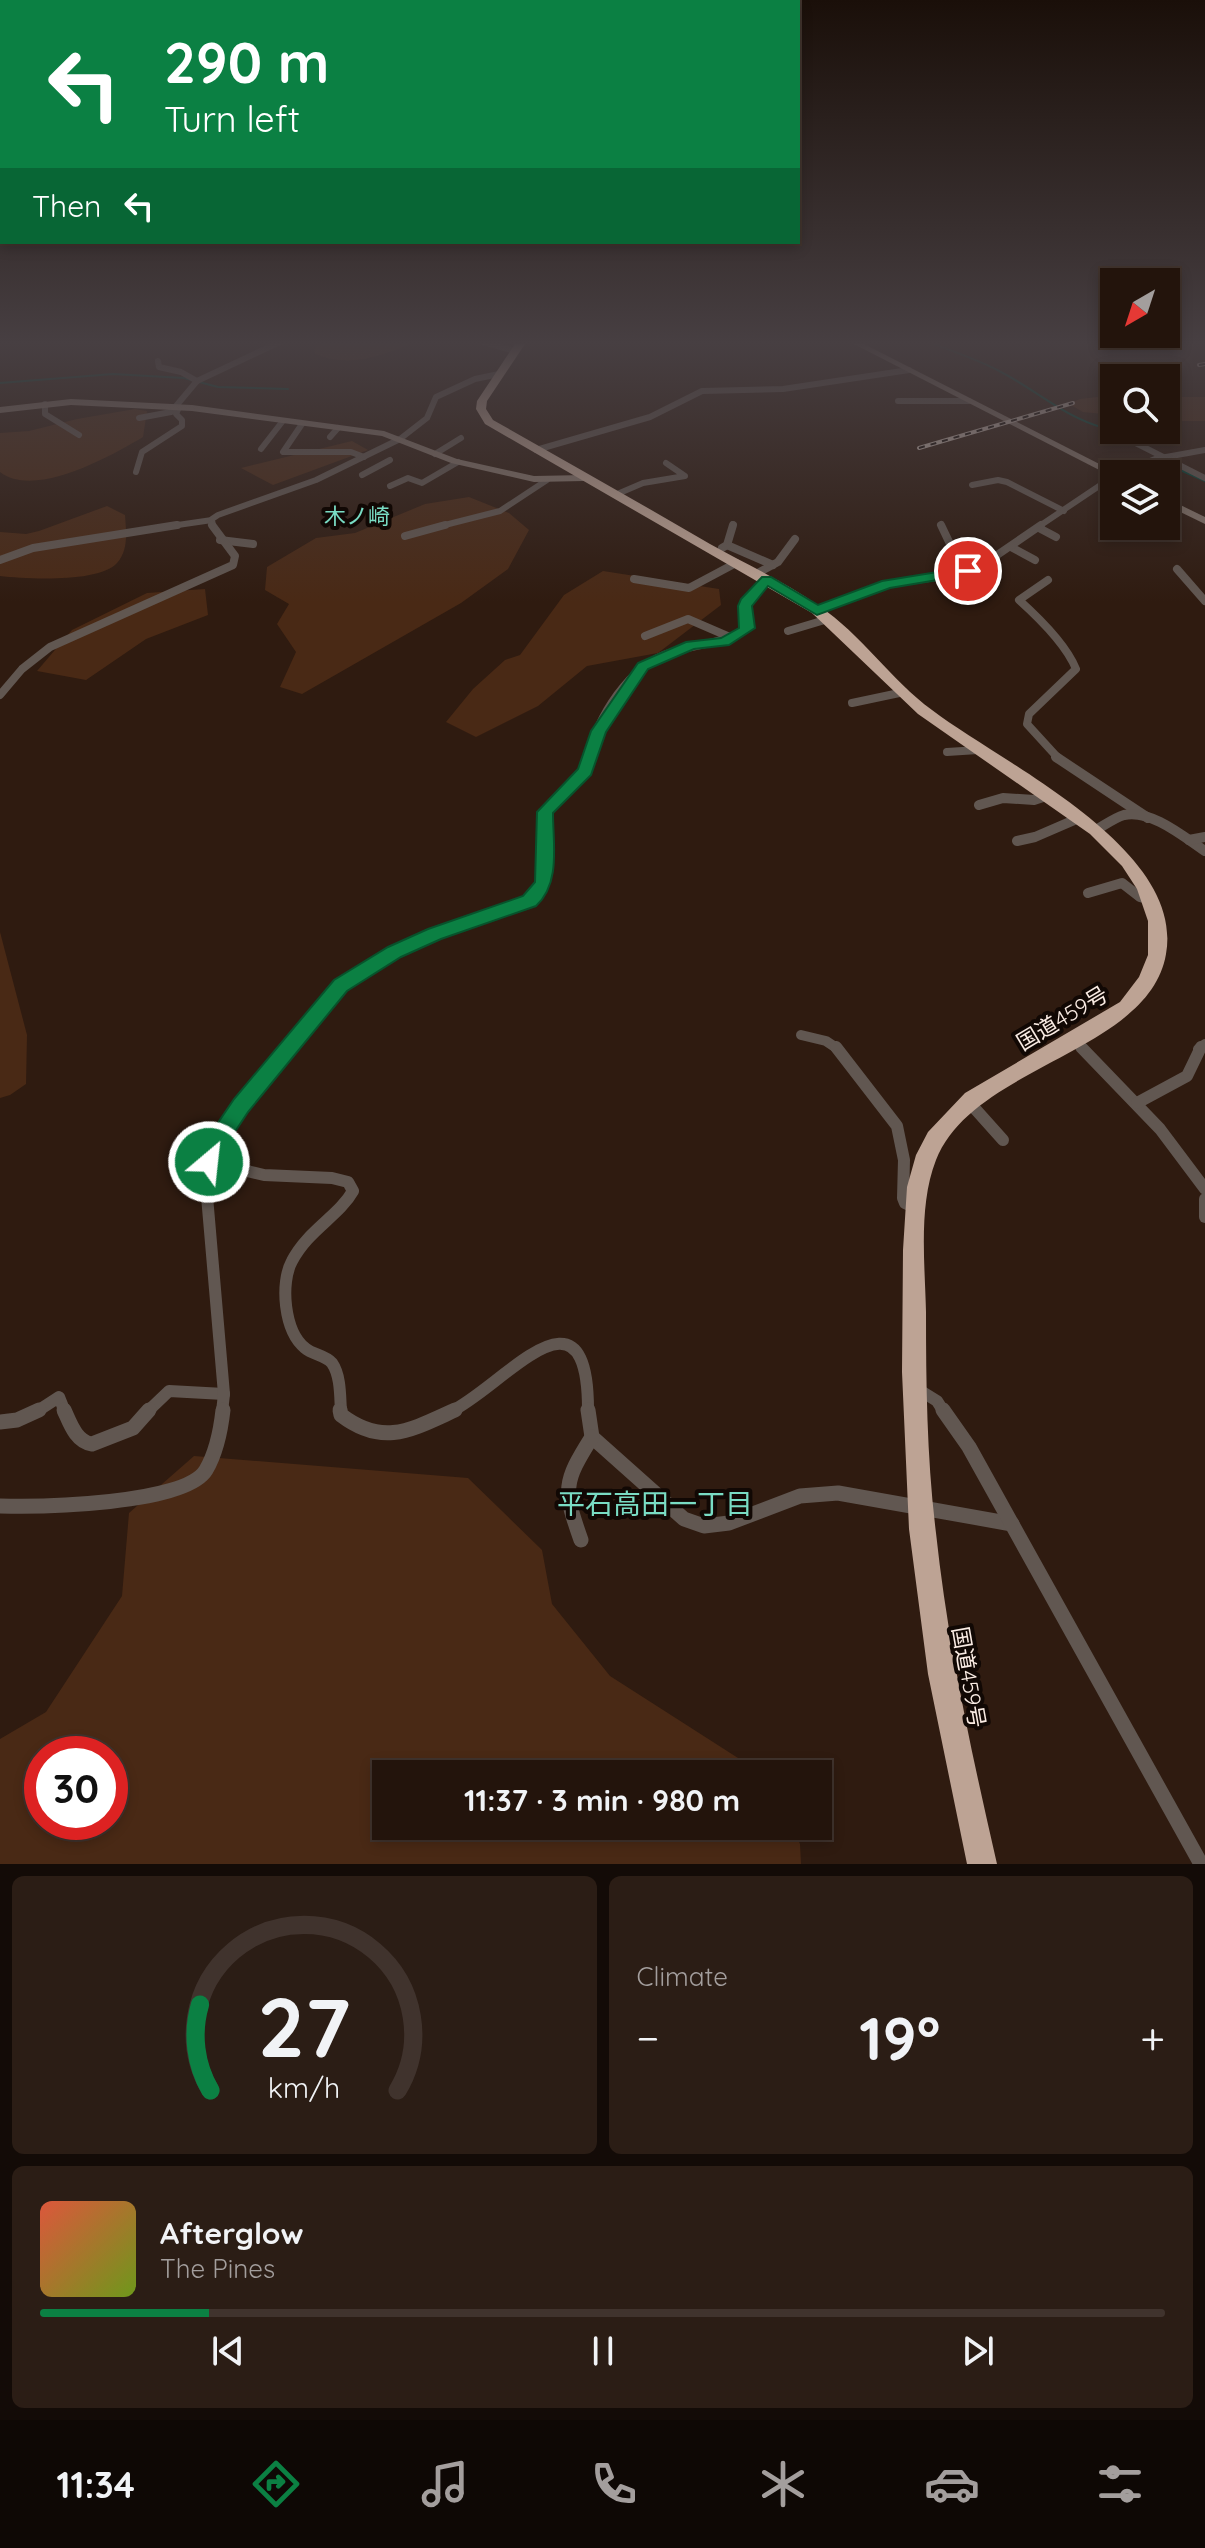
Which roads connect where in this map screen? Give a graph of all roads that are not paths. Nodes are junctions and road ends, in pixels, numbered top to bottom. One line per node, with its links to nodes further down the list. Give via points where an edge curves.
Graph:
1 (68, 428): 10 (street)
2 (179, 428): 27 (street, via 142,452)
3 (277, 428): 15 (street)
4 (299, 428): 20 (street, via 283,452 351,452)
5 (338, 428): 11 (street); 13 (street)
6 (414, 428): 13 (street)
7 (499, 428): 16 (highway, 国道459号)
8 (607, 428): 16 (street)
9 (1022, 428): 25 (street)
10 (79, 435)
11 (330, 437)
12 (461, 438): 18 (street)
13 (400, 439): 18 (street); 20 (street)
14 (1139, 444): 19 (street)
15 (261, 449)
16 (536, 450): 29 (highway, 国道459号)
17 (1205, 450): 19 (street)
18 (435, 454): 23 (street)
19 (1160, 457): 22 (street); 30 (street)
20 (360, 459): 26 (street); 38 (street)
21 (390, 460): 26 (street)
22 (1152, 460)
23 (458, 462): 31 (street); 33 (street, via 422,483 408,478)
24 (666, 463): 35 (street, via 685,476 643,483)
25 (1100, 467)
26 (374, 469): 28 (street)
27 (136, 472)
28 (362, 475)
29 (584, 478): 31 (street); 35 (highway, 国道459号)
30 (1205, 478)
31 (547, 480): 43 (street, via 500,511)
32 (972, 485): 37 (street, via 1007,482)
33 (390, 486)
34 (1100, 486): 37 (street)
35 (615, 495): 49 (highway, 国道459号)
36 (1180, 508): 39 (street)
37 (1064, 511): 42 (street)
38 (212, 520): 46 (street); 50 (street, via 33,548)
39 (1205, 521)
40 (733, 524): 49 (street)
41 (941, 525): 52 (street, via 951,546)
42 (1039, 528): 44 (street); 48 (street)
43 (405, 536)
44 (1056, 537)
45 (795, 539): 54 (street)
46 (220, 540): 47 (street); 64 (street, via 235,556 233,565 50,647)
47 (253, 544)
48 (1011, 547): 51 (street); 52 (street)
49 (727, 553): 54 (highway, 国道459号); 55 (street, via 689,588)
50 (0, 560)
51 (1035, 560)
52 (976, 568): 59 (street, via 887,584)
53 (1177, 569): 57 (street)
54 (765, 573): 59 (highway, 国道459号); 62 (street, via 745,606 748,628)
55 (634, 579)
56 (1048, 580): 71 (street, via 1019,600 1048,627 1076,669 1029,714 1027,724 1053,755)
57 (1201, 590): 58 (street)
58 (1205, 601)
59 (822, 615): 60 (street); 63 (highway, 国道459号)
60 (788, 631)
61 (645, 636): 62 (street, via 688,619)
62 (732, 638): 84 (street, via 691,645 638,671 592,743 585,771 545,812 544,883 537,894 395,952 340,985 241,1106)
63 (904, 692): 65 (street); 66 (highway, 国道459号)
64 (0, 695)
65 (852, 703)
66 (978, 750): 67 (street); 68 (highway, 国道459号)
67 (947, 752)
68 (1046, 796): 69 (street); 70 (highway, 国道459号)
69 (979, 805)
70 (1079, 818): 72 (highway, 国道459号); 74 (street)
71 (1148, 818): 72 (street, via 1125,815); 75 (street)
72 (1096, 830): 77 (highway, 国道459号, via 1128,862)
73 (1205, 837): 75 (street)
74 (1017, 841)
75 (1199, 848)
76 (1088, 893): 77 (street, via 1122,883)
77 (1150, 899): 79 (highway, 国道459号, via 1159,947 1147,980 1127,1007)
78 (801, 1035): 87 (street, via 820,1038 843,1053 891,1112 905,1163 902,1196)
79 (1073, 1039): 81 (highway, 国道459号); 82 (street)
80 (1205, 1044): 82 (street, via 1187,1076)
81 (969, 1102): 83 (street); 87 (highway, 国道459号, via 952,1117 926,1157)
82 (1137, 1103): 85 (street)
83 (1003, 1140)
84 (209, 1162): 90 (street, via 204,1187); 92 (street, via 264,1175 332,1178 348,1182 353,1191 295,1255 286,1274 295,1338 305,1350 330,1361 341,1415 379,1435 414,1426 476,1398 522,1357 552,1345 581,1357 588,1376)
85 (1205, 1189)
86 (1205, 1199): 88 (street)
87 (918, 1208): 89 (highway, 国道459号)
88 (1205, 1217)
89 (915, 1387): 94 (highway, 国道459号); 95 (street, via 951,1417)
90 (224, 1394): 91 (street, via 169,1391 133,1428 92,1444 73,1430 59,1397 29,1416); 93 (street, via 210,1463 196,1480 114,1501 53,1509)
91 (0, 1422)
92 (592, 1437): 94 (street, via 684,1519 704,1526 729,1523 800,1496 838,1493); 96 (street, via 566,1484 565,1496)
93 (0, 1506)
94 (921, 1509): 95 (street); 97 (highway, 国道459号, via 952,1723)
95 (1012, 1524): 98 (street)
96 (581, 1540)
97 (982, 1864)
98 (1201, 1864)

